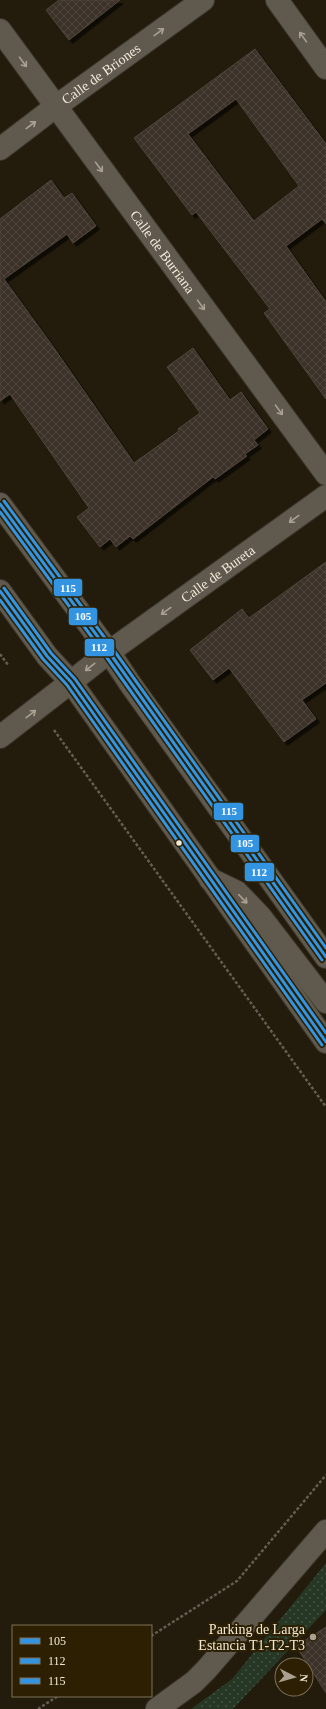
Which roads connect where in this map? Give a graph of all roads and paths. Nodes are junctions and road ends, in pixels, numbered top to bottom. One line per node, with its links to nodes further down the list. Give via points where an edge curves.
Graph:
1 (204, 0): 5 (street, Calle de Briones, one-way to 1)
2 (277, 0): 4 (street, one-way to 2)
3 (0, 30): 5 (street, Calle de Burriana, one-way to 5)
4 (326, 68)
5 (55, 107): 6 (street, Calle de Briones, one-way to 5); 7 (street, Calle de Burriana, one-way to 7)
6 (0, 149)
7 (326, 474)
8 (326, 496): 11 (street, Calle de Bureta, one-way to 11)
9 (0, 504): 11 (street)
10 (0, 591): 14 (street, via 47,656)
11 (109, 652): 14 (street, Calle de Bureta, one-way to 14); 18 (street)
12 (0, 654): 13 (path)
13 (8, 665)
14 (70, 682): 16 (street, Calle de Bureta, one-way to 14); 17 (street)
15 (52, 728): 21 (path)
16 (0, 737)
17 (210, 879): 19 (street, one-way to 19, via 237,892 260,916); 20 (street)
18 (326, 958)
19 (326, 1002)
20 (326, 1042)
21 (326, 1107)
22 (326, 1475): 24 (path, via 237,1580)
23 (326, 1531): 27 (street, via 206,1670)
24 (152, 1635)
25 (56, 1697): 26 (path)
26 (38, 1709)
27 (157, 1709)

